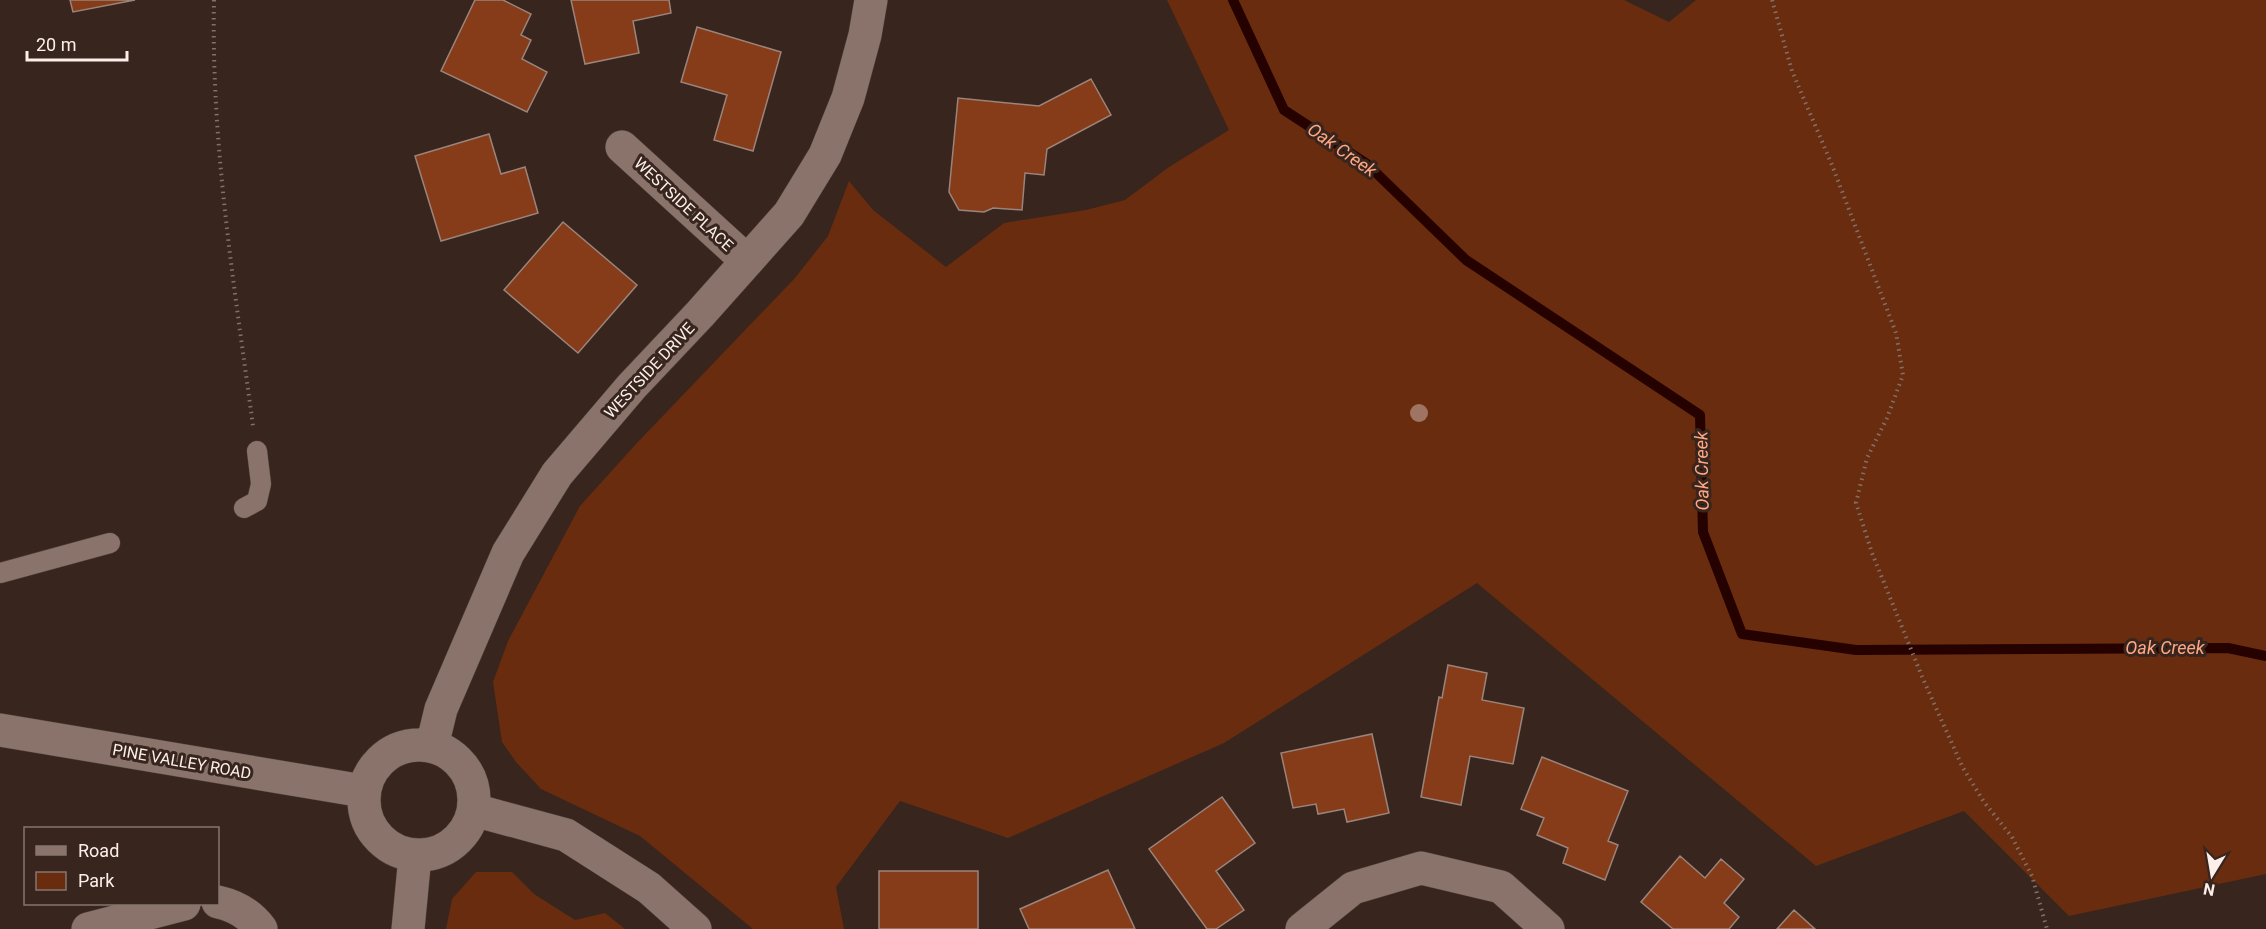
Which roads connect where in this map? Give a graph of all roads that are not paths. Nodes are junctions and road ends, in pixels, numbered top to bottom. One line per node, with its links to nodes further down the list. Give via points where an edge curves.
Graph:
1 (871, 0): 3 (street, WESTSIDE DRIVE, via 848,98 825,155 789,214)
2 (622, 147): 3 (street, WESTSIDE PLACE)
3 (747, 261): 9 (street, WESTSIDE DRIVE, via 557,474 507,553 441,709)
4 (257, 452): 5 (lane, via 261,484 257,501)
5 (244, 508)
6 (110, 543): 7 (lane)
7 (0, 573)
8 (0, 730): 10 (street, PINE VALLEY ROAD)
9 (432, 746): 10 (street, via 414,745 388,754 369,774); 11 (street, via 448,753 470,777)
10 (363, 792): 12 (street, via 370,827 381,841)
11 (474, 810): 12 (street, via 469,825 447,848); 18 (street, via 566,836 649,888)
12 (415, 856): 17 (street)
13 (219, 902): 16 (street, via 239,909)
14 (177, 905): 15 (street)
15 (88, 929)
16 (261, 929)
17 (408, 929)
18 (695, 929)
19 (1302, 929): 20 (street, via 1353,888 1421,868 1501,886)
20 (1548, 929)

